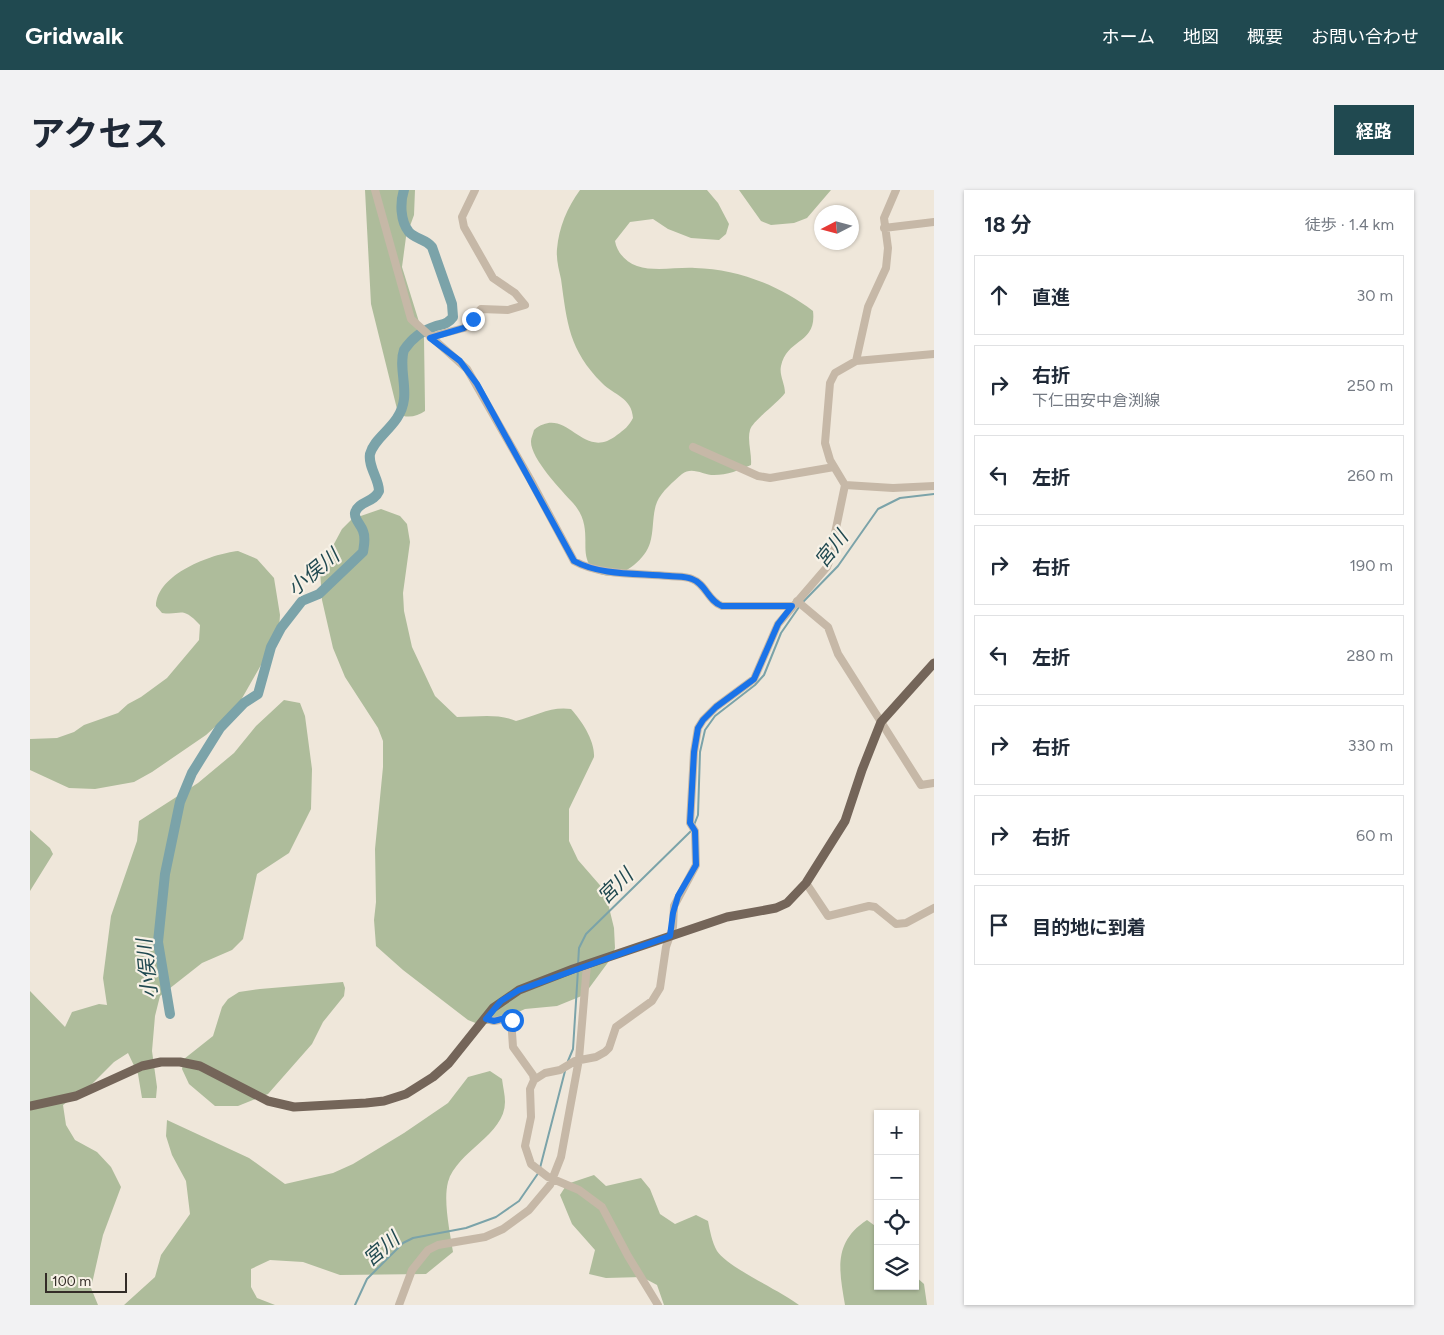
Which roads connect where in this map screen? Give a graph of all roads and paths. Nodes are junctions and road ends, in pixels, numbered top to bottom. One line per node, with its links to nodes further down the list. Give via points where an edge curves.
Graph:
1 (375, 190): 6 (street, via 411,319)
2 (474, 190): 6 (street, via 462,217 464,227 493,278 515,293 525,305 508,310 481,309 464,328)
3 (896, 190): 5 (street, via 884,218)
4 (934, 222): 5 (street)
5 (884, 228): 8 (street, via 888,248 886,268 868,308)
6 (430, 338): 13 (street, via 460,361 477,384 574,561 592,568 691,578 702,586 715,604 722,606)
7 (934, 354): 8 (street)
8 (856, 361): 10 (street, via 835,373 830,382 826,443)
9 (693, 447): 10 (street, via 758,476 778,477)
10 (834, 467): 11 (street)
11 (845, 485): 12 (street, via 885,488); 13 (street, via 827,568)
12 (934, 486)
13 (795, 604): 15 (street, via 808,610 828,627 838,654); 19 (street, via 778,624 754,679 716,707 698,728 694,752 696,865 678,896)
14 (934, 663): 15 (main road)
15 (881, 722): 16 (street, via 921,785); 17 (main road, via 846,821)
16 (934, 783)
17 (806, 883): 18 (street, via 828,916 869,906 896,924 906,923); 19 (main road, via 791,900 776,908 727,917)
18 (934, 908)
19 (670, 936): 20 (main road); 22 (street, via 660,988 652,1001 616,1027 605,1052)
20 (585, 965): 21 (main road, via 510,995 493,1008); 22 (street)
21 (486, 1019): 23 (street, via 511,1018 513,1046 531,1070); 24 (main road, via 433,1077 406,1094 384,1101 310,1108 288,1106 268,1101 200,1066 161,1062 142,1066 76,1096)
22 (577, 1060): 23 (street); 25 (street, via 561,1156)
23 (534, 1080): 25 (street, via 530,1089 531,1117 525,1146 531,1164)
24 (30, 1106)
25 (550, 1178): 26 (street, via 542,1196 503,1229 485,1237 438,1244 428,1250 412,1270); 27 (street, via 579,1190 602,1206)
26 (399, 1305)
27 (658, 1305)

